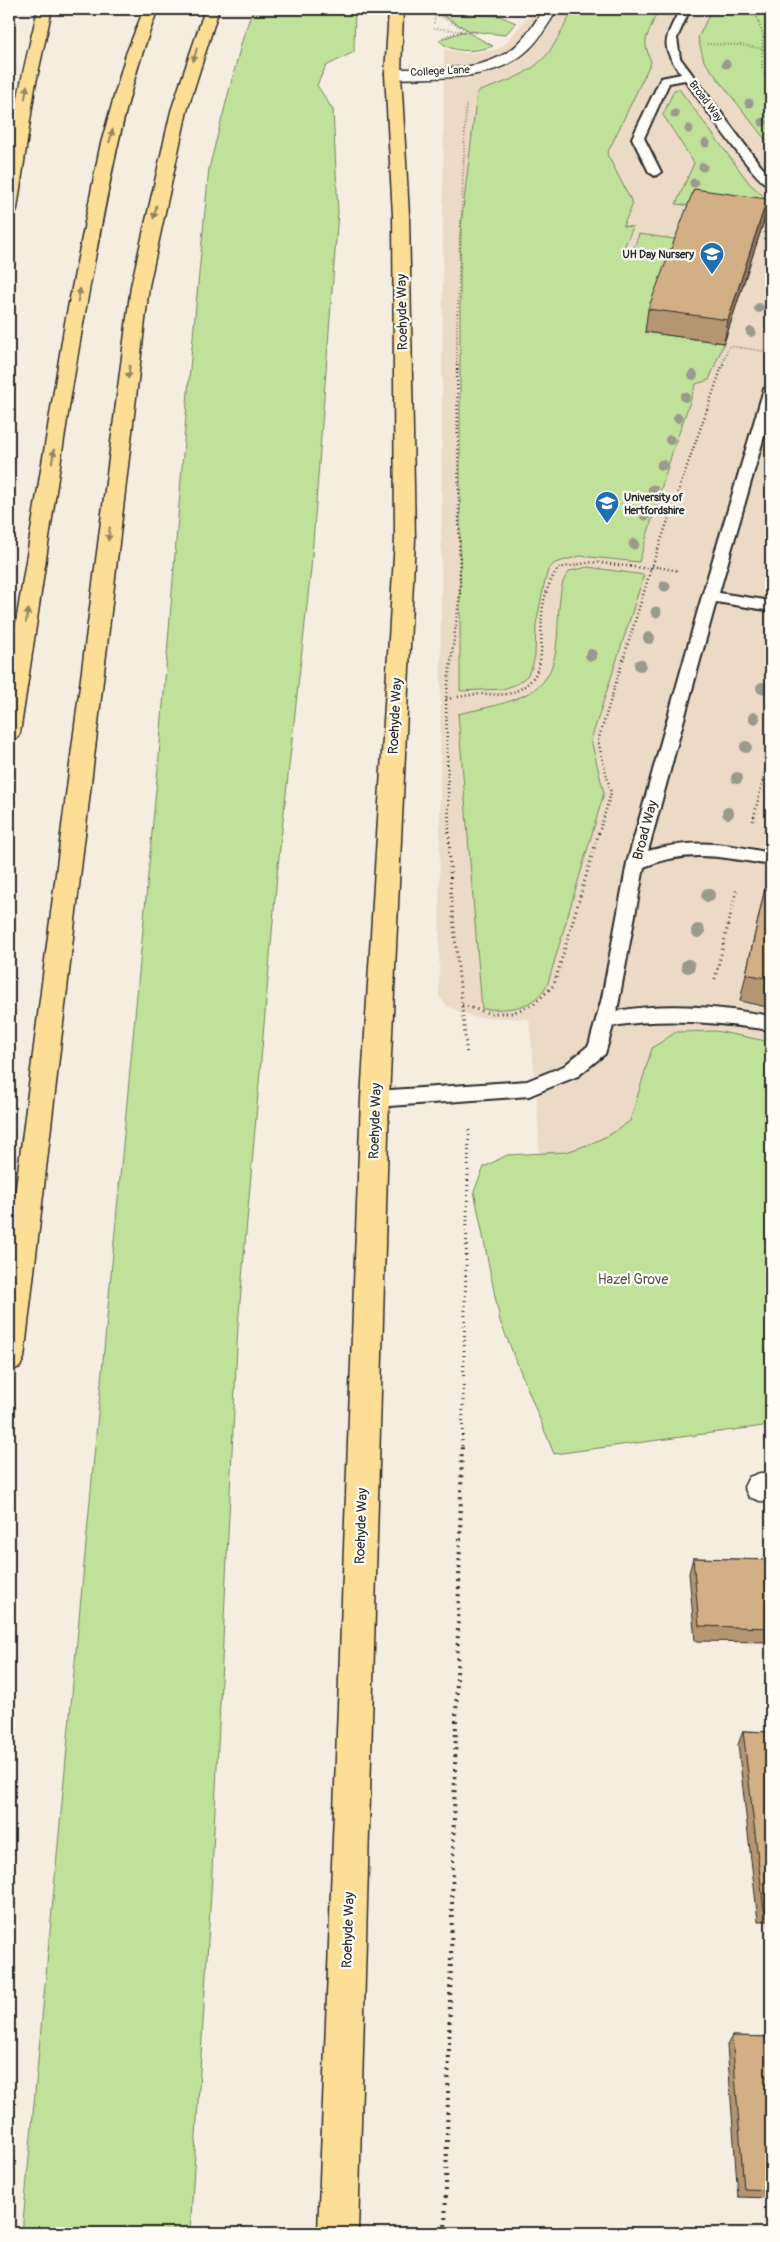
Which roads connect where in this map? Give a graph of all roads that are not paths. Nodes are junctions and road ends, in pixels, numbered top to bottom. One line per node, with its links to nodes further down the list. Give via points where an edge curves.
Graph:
1 (45, 9): 11 (main road, one-way to 1, via 27,87)
2 (151, 9): 15 (main road, one-way to 2, via 74,323 104,167 133,54)
3 (212, 9): 21 (main road, one-way to 21, via 199,40 167,152 140,286)
4 (396, 9): 7 (main road, Roehyde Way)
5 (551, 9): 7 (street, College Lane, via 524,47 502,63 468,70)
6 (685, 9): 8 (lane, Broad Way, via 672,35 670,47)
7 (393, 74): 20 (main road, Roehyde Way, via 401,216 405,539)
8 (687, 76): 9 (lane, via 664,80 638,138); 10 (lane, Broad Way)
9 (655, 172)
10 (771, 183)
11 (9, 210)
12 (771, 389): 13 (lane, Broad Way)
13 (710, 596): 14 (lane); 17 (lane, Broad Way)
14 (771, 606)
15 (9, 733)
16 (771, 859): 17 (lane, via 694,847 656,853)
17 (636, 863): 18 (lane, Broad Way)
18 (606, 1020): 19 (lane, via 639,1013 680,1012); 20 (lane, Broad Way, via 598,1049 571,1071 529,1088)
19 (771, 1023)
20 (375, 1099): 22 (main road, Roehyde Way)
21 (9, 1358)
22 (338, 2233)

